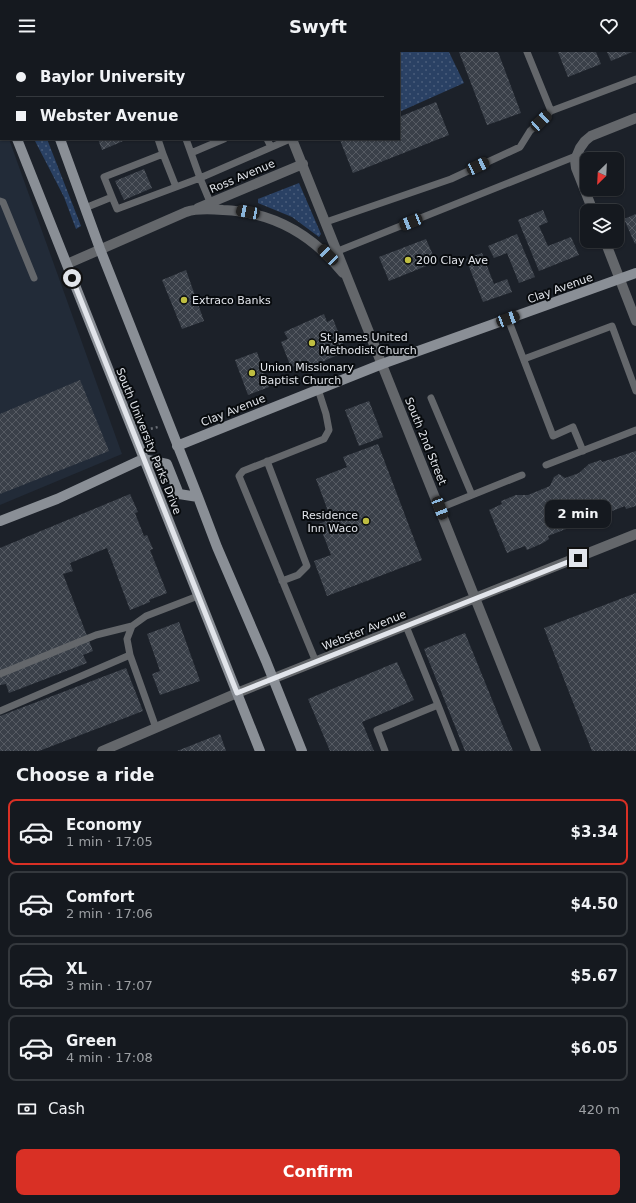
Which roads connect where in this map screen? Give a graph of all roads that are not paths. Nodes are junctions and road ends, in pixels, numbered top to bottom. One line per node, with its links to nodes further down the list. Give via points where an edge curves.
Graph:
1 (527, 52): 3 (lane)
2 (636, 79): 3 (lane)
3 (551, 111): 28 (lane, via 530,131 520,147 451,179)
4 (636, 118): 16 (street, via 596,133 585,141)
5 (17, 140): 32 (main road, South University Parks Drive)
6 (60, 140): 26 (main road)
7 (158, 140): 15 (lane)
8 (186, 140): 14 (lane)
9 (221, 140): 14 (lane)
10 (267, 140): 13 (lane)
11 (288, 140): 13 (lane)
12 (291, 140): 17 (street, South 2nd Street)
13 (270, 147): 20 (lane)
14 (191, 152): 20 (lane)
15 (163, 154): 18 (lane); 21 (lane)
16 (576, 156): 25 (street, via 576,168); 31 (lane)
17 (303, 164): 24 (street, Ross Avenue); 28 (street, South 2nd Street)
18 (127, 168): 19 (lane); 22 (lane, via 104,177)
19 (130, 175)
20 (200, 178): 21 (lane); 24 (lane)
21 (176, 187): 22 (lane, via 140,197 117,209)
22 (112, 197): 26 (lane)
23 (1, 199): 34 (lane)
24 (210, 202): 27 (street, Ross Avenue)
25 (590, 204)
26 (85, 208): 30 (main road)
27 (191, 210): 30 (street, Ross Avenue); 36 (street, via 237,210 276,221 296,230 333,261)
28 (326, 222): 31 (street, South 2nd Street)
29 (607, 248): 35 (street)
30 (100, 249): 32 (street, Ross Avenue); 45 (main road)
31 (338, 251): 36 (street, South 2nd Street)
32 (67, 264): 47 (main road, South University Parks Drive)
33 (636, 273): 35 (main road, Clay Avenue)
34 (34, 278)
35 (620, 279): 37 (main road, Clay Avenue); 38 (street)
36 (350, 282): 40 (street, South 2nd Street)
37 (508, 319): 39 (lane); 40 (main road, Clay Avenue)
38 (636, 321)
39 (524, 359): 42 (lane, via 612,326); 46 (lane, via 553,436 573,427)
40 (382, 364): 41 (main road, Clay Avenue); 53 (street, South 2nd Street)
41 (318, 390): 45 (main road, Clay Avenue); 48 (lane, via 329,430 324,439)
42 (636, 391)
43 (431, 398): 51 (lane)
44 (636, 430): 46 (lane)
45 (177, 446): 52 (main road)
46 (583, 451): 49 (lane)
47 (143, 459): 52 (main road, via 167,464 179,494); 54 (main road); 57 (main road, South University Parks Drive)
48 (267, 462): 56 (lane, via 306,566 298,575); 56 (lane, via 243,471 239,476)
49 (546, 465)
50 (522, 475): 51 (lane)
51 (472, 495): 53 (lane)
52 (198, 497): 64 (main road)
53 (440, 508): 58 (street, South 2nd Street)
54 (0, 521)
55 (636, 534): 58 (street, Webster Avenue)
56 (282, 581): 62 (lane)
57 (198, 596): 59 (lane, via 146,616); 65 (main road, South University Parks Drive)
58 (476, 599): 60 (street, Webster Avenue); 74 (street, South 2nd Street)
59 (132, 626): 61 (lane, via 127,638); 63 (lane, via 96,635)
60 (406, 626): 62 (street, Webster Avenue); 66 (lane)
61 (130, 655): 67 (lane); 68 (lane)
62 (316, 662): 64 (street, Webster Avenue)
63 (0, 674)
64 (273, 679): 65 (street, Webster Avenue); 71 (main road)
65 (237, 693): 68 (street, Webster Avenue); 70 (main road, South University Parks Drive)
66 (438, 706): 72 (lane, via 377,730); 73 (lane)
67 (0, 711)
68 (156, 728): 69 (street, Webster Avenue)
69 (102, 751)
70 (260, 751)
71 (302, 751)
72 (385, 751)
73 (456, 751)
74 (536, 751)

